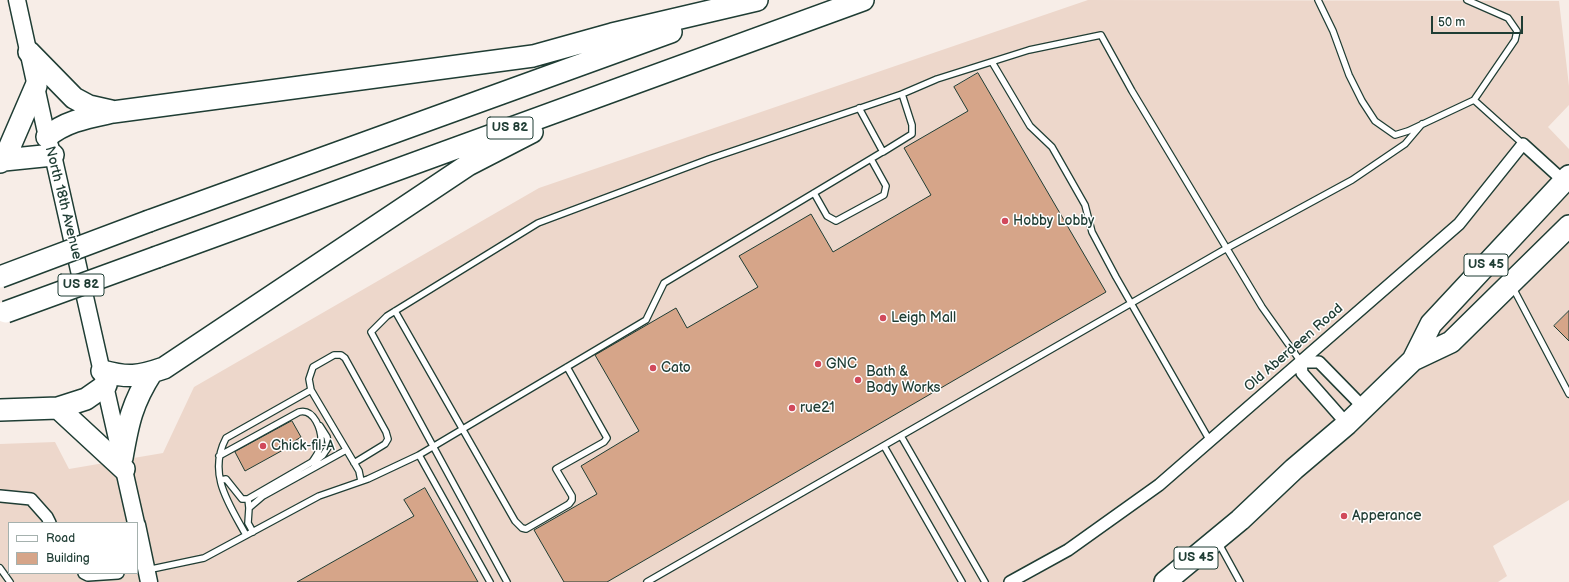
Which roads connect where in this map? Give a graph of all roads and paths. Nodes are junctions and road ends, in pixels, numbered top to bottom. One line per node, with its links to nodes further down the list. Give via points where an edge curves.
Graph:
1 (17, 0): 6 (street, North 18th Avenue)
2 (758, 0): 13 (highway, via 612,34 533,56); 24 (highway, US 82, bridge)
3 (863, 0): 9 (highway, US 82)
4 (1318, 0): 14 (lane, via 1333,31 1349,75 1376,121 1395,135 1408,132)
5 (1466, 0): 11 (lane, via 1508,18 1517,31 1508,52)
6 (29, 52): 8 (street, North 18th Avenue); 13 (highway, via 74,98 89,106)
7 (992, 62): 10 (lane, via 937,79); 23 (lane, via 1029,50 1101,35); 26 (lane, via 1030,126 1052,147 1085,205 1092,232)
8 (36, 86): 16 (street, North 18th Avenue); 19 (highway)
9 (615, 90): 28 (highway, US 82, bridge); 32 (highway, via 468,165 164,368)
10 (902, 94): 12 (lane); 17 (lane, via 912,124 912,134)
11 (1474, 100): 14 (lane); 15 (lane)
12 (859, 108): 17 (lane); 27 (lane, via 709,159 538,223)
13 (114, 112): 16 (highway, via 74,122 54,131)
14 (1422, 124): 23 (lane, via 1405,144 1352,180)
15 (1523, 144): 20 (street); 30 (street, Old Aberdeen Road, via 1459,224)
16 (50, 146): 19 (highway); 33 (street, North 18th Avenue)
17 (884, 151): 18 (lane)
18 (871, 159): 21 (lane); 21 (lane, via 886,186 884,195 875,201 836,221 827,216)
19 (2, 161)
20 (1567, 181): 29 (highway, US 45, via 1431,324)
21 (814, 193): 31 (lane, via 664,283 646,320)
22 (1569, 226): 25 (highway, US 45)
23 (1227, 248): 26 (lane); 30 (lane, via 1262,307)
24 (0, 277)
25 (1510, 282): 29 (highway, US 45, via 1451,342); 35 (lane)
26 (1130, 304): 41 (lane); 42 (lane)
27 (395, 311): 40 (lane); 43 (lane, via 371,332)
28 (3, 313)
29 (1414, 360): 37 (highway, US 45)
30 (1301, 362): 37 (street, via 1319,362); 39 (street, via 1302,373); 42 (street, Old Aberdeen Road)
31 (567, 367): 40 (lane); 40 (lane, via 607,438 556,469 572,496 569,504 526,529 522,528 515,521)
32 (152, 372): 33 (highway, via 143,376); 49 (highway, via 128,419)
33 (104, 378): 36 (highway, via 86,399); 49 (street, North 18th Avenue)
34 (310, 390): 45 (lane); 47 (lane, via 226,438); 48 (lane, via 312,367 334,355 345,358 388,439 385,444)
35 (1569, 394)
36 (58, 408): 38 (highway); 49 (highway)
37 (1364, 408): 39 (highway, US 45)
38 (0, 410)
39 (1348, 424): 60 (highway, US 45)
40 (462, 429): 43 (lane)
41 (901, 436): 44 (lane); 70 (lane)
42 (1210, 442): 71 (street, Old Aberdeen Road, via 1159,485 1068,550)
43 (432, 446): 46 (lane); 67 (lane)
44 (884, 446): 68 (lane); 69 (lane)
45 (346, 450): 48 (lane); 54 (lane, via 263,496)
46 (419, 455): 51 (lane); 66 (lane)
47 (220, 456): 50 (lane, via 218,468); 53 (lane, via 305,410 318,426 321,443 312,462)
48 (354, 463): 51 (lane)
49 (123, 464): 56 (street, North 18th Avenue)
50 (221, 480): 53 (lane, via 226,479 242,499); 59 (lane, via 225,497)
51 (361, 481): 58 (lane, via 319,496)
52 (0, 496): 55 (street, via 31,499)
53 (248, 500): 54 (lane)
54 (249, 508): 58 (lane, via 248,523)
55 (50, 522)
56 (137, 522)
57 (138, 531): 64 (street, North 18th Avenue)
58 (253, 532): 59 (lane)
59 (246, 535): 64 (lane, via 204,558)
60 (1217, 541): 72 (highway, US 45); 73 (lane)
61 (0, 568): 65 (lane)
62 (86, 574): 63 (street)
63 (103, 574)
64 (144, 574)
65 (10, 582)
66 (490, 582)
67 (507, 582)
68 (647, 582)
69 (962, 582)
70 (985, 582)
71 (1010, 582)
72 (1165, 582)
73 (1240, 582)

